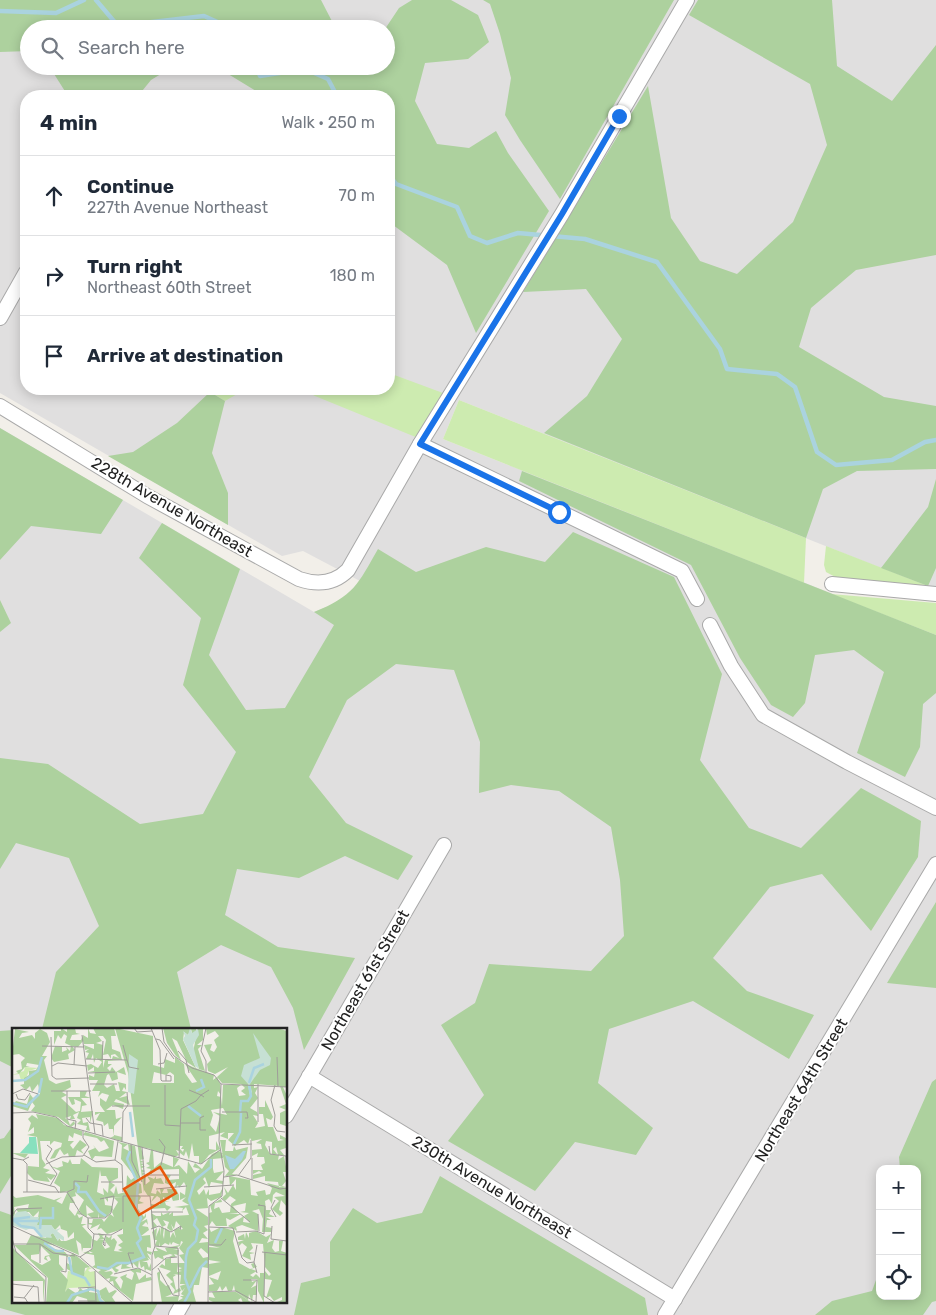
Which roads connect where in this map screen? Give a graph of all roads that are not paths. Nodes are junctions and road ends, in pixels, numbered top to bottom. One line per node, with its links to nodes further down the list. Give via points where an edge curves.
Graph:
1 (687, 0): 5 (street, via 555,225)
2 (20, 283): 3 (street)
3 (0, 318)
4 (0, 406): 5 (street, 228th Avenue Northeast, via 147,496 298,579 318,583 333,581 348,570)
5 (420, 444): 8 (street, via 682,571)
6 (832, 584): 7 (street)
7 (936, 594)
8 (697, 599)
9 (710, 625): 10 (street, via 731,666 763,715)
10 (936, 808)
11 (444, 845): 13 (street, Northeast 61st Street)
12 (936, 864): 15 (street, Northeast 64th Street)
13 (309, 1076): 14 (street, Northeast 61st Street); 15 (street, 230th Avenue Northeast)
14 (288, 1113)
15 (675, 1298): 18 (street, Northeast 64th Street)
16 (183, 1302): 17 (street)
17 (176, 1315)
18 (665, 1315)

